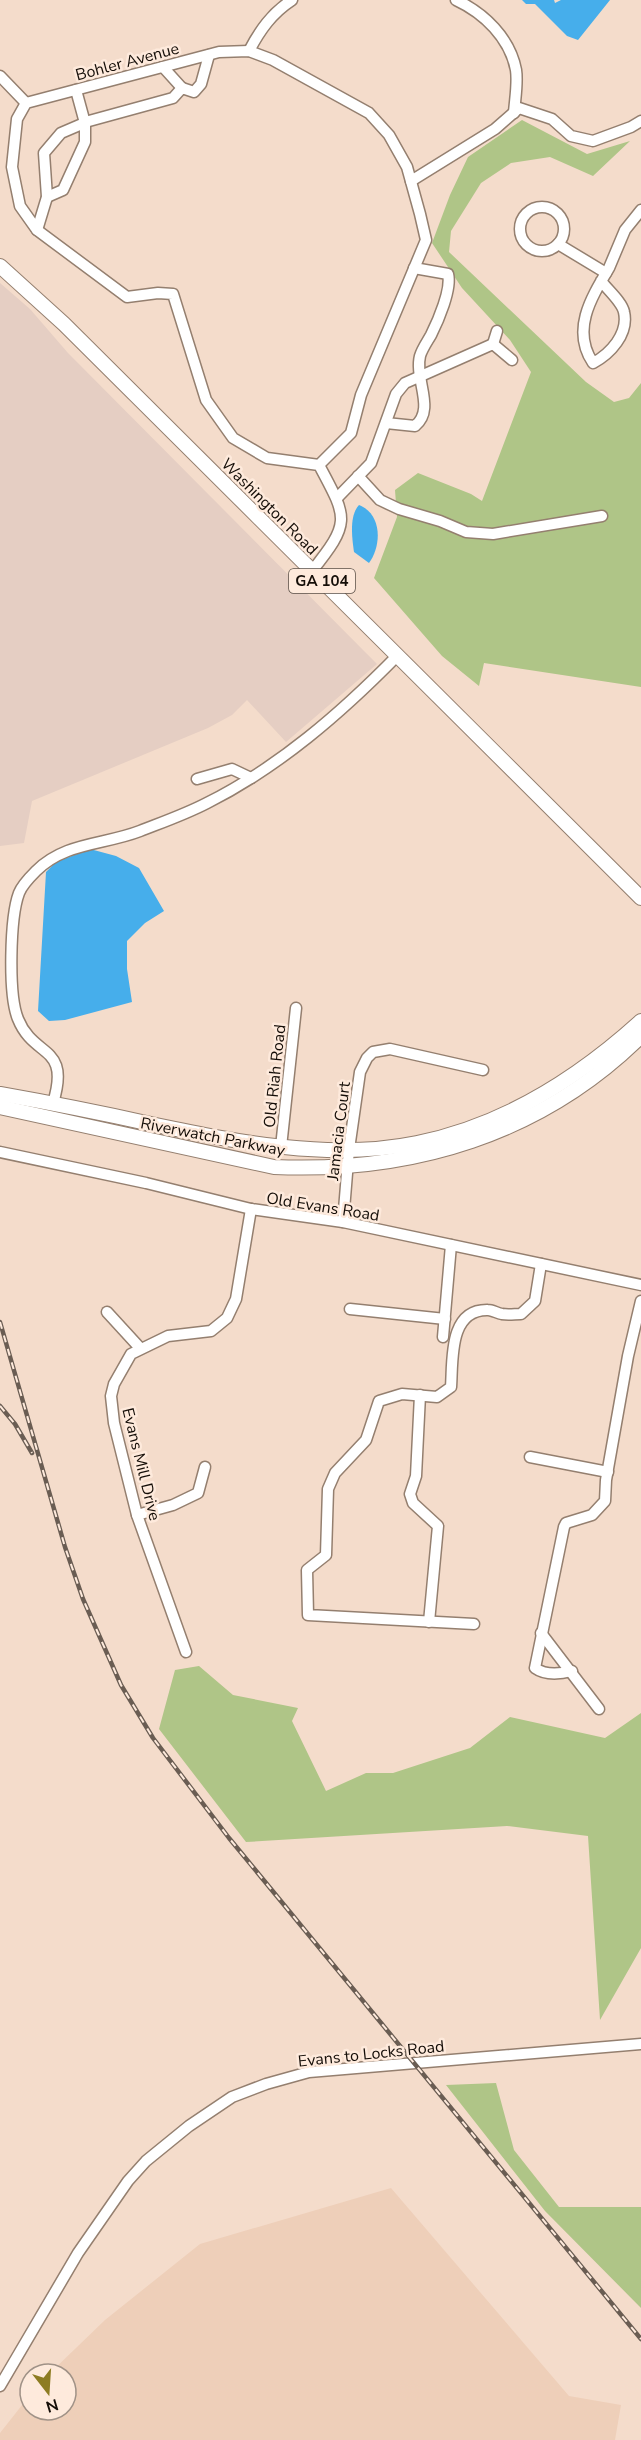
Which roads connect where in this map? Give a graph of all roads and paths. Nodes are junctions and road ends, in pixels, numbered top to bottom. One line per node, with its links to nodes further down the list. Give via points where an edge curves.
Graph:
1 (292, 0): 3 (street, via 262,27)
2 (456, 0): 10 (street, via 489,20 510,51 516,72)
3 (249, 51): 4 (street, Bohler Avenue); 13 (street, Bohler Avenue, via 273,60 369,113 389,135)
4 (209, 54): 5 (street, Bohler Avenue); 7 (street, via 200,87 194,92)
5 (162, 67): 7 (street); 8 (street, Bohler Avenue)
6 (0, 76): 9 (street)
7 (182, 88): 12 (street, via 173,98)
8 (76, 90): 9 (street, Bohler Avenue); 12 (street)
9 (26, 103): 16 (street, via 17,119 12,167 20,206)
10 (514, 113): 11 (street, via 519,108 533,112 552,119 571,136 593,141); 13 (street)
11 (641, 121)
12 (85, 123): 14 (street, via 85,142 63,190); 14 (street, via 61,134 44,153)
13 (411, 181): 19 (street, Bohler Avenue, via 426,240)
14 (47, 197): 16 (street)
15 (641, 210): 20 (street, via 626,230)
16 (37, 230): 26 (street, via 126,297 172,294 206,400 233,438 267,458)
17 (558, 243): 17 (street, via 564,231 555,212 542,207 523,217 520,231 526,244 546,251); 20 (street)
18 (0, 266): 30 (main road, Washington Road / GA 104, via 64,324)
19 (414, 268): 24 (street, via 448,274 450,283 420,356); 26 (street, Bohler Avenue, via 361,395 351,433)
20 (604, 277): 20 (street, via 587,306 583,338 593,363 618,340 624,327 624,310)
21 (497, 331): 22 (street)
22 (494, 344): 23 (street); 24 (street)
23 (512, 360)
24 (420, 376): 25 (street, via 405,383 396,394); 25 (street, via 425,411 422,421 415,426)
25 (386, 423): 27 (street, via 370,463)
26 (319, 465): 28 (street)
27 (358, 476): 28 (street); 29 (street, via 380,500 466,532 493,534)
28 (337, 498): 30 (street, via 342,516 340,533)
29 (602, 516)
30 (312, 571): 31 (main road, Washington Road / GA 104)
31 (398, 657): 32 (street, via 358,697); 34 (main road, Washington Road / GA 104)
32 (251, 778): 33 (street, via 232,769); 40 (street, via 185,814 135,833 60,853 44,862 19,892 12,952 14,1006 24,1030 56,1062 59,1070)
33 (197, 779)
34 (641, 898)
35 (296, 1008): 42 (street, Old Riah Road)
36 (641, 1021): 43 (main road, Riverwatch Parkway, via 601,1055 516,1109 418,1143)
37 (641, 1036): 45 (main road, Riverwatch Parkway, via 611,1065 574,1090 491,1134 424,1155)
38 (483, 1070): 43 (street, Jamacia Court, via 400,1050 373,1052 360,1072)
39 (0, 1094): 40 (main road, Riverwatch Parkway)
40 (53, 1103): 42 (main road, Riverwatch Parkway)
41 (0, 1107): 45 (main road, Riverwatch Parkway, via 237,1161 274,1167)
42 (281, 1147): 43 (main road, Riverwatch Parkway)
43 (348, 1149): 45 (street, Jamacia Court)
44 (0, 1152): 46 (street, Old Evans Road)
45 (347, 1168): 47 (street, Jamacia Court)
46 (251, 1209): 47 (street, Old Evans Road); 56 (street, Evans Mill Drive, via 236,1299 227,1318 211,1331 168,1336)
47 (343, 1222): 48 (street, Old Evans Road)
48 (451, 1245): 49 (street, Old Evans Road); 54 (street)
49 (541, 1264): 50 (street, Old Evans Road); 57 (street, via 535,1301 521,1314 504,1315 488,1310 474,1312 461,1322 455,1333 452,1387 437,1397)
50 (641, 1285)
51 (641, 1301): 60 (street)
52 (350, 1309): 54 (street)
53 (107, 1312): 56 (street)
54 (445, 1319): 55 (street)
55 (443, 1337)
56 (140, 1348): 61 (street, Evans Mill Drive, via 131,1354 111,1396)
57 (420, 1395): 62 (street, via 416,1476 410,1494 413,1503 438,1526); 62 (street, via 402,1394 379,1401 366,1440 335,1473 328,1489 326,1555 307,1570 308,1615)
58 (530, 1456): 60 (street)
59 (205, 1467): 61 (street, via 198,1493)
60 (608, 1472): 64 (street, via 605,1501 599,1509 564,1527)
61 (137, 1515): 65 (street, Evans Mill Drive)
62 (429, 1622): 63 (street)
63 (474, 1624)
64 (541, 1633): 66 (street); 66 (street, via 535,1668 557,1674)
65 (186, 1652)
66 (572, 1671): 67 (street)
67 (599, 1709)
68 (641, 2044): 69 (street, Evans to Locks Road, via 309,2072 232,2097 189,2126 128,2181 78,2253)
69 (0, 2386)

